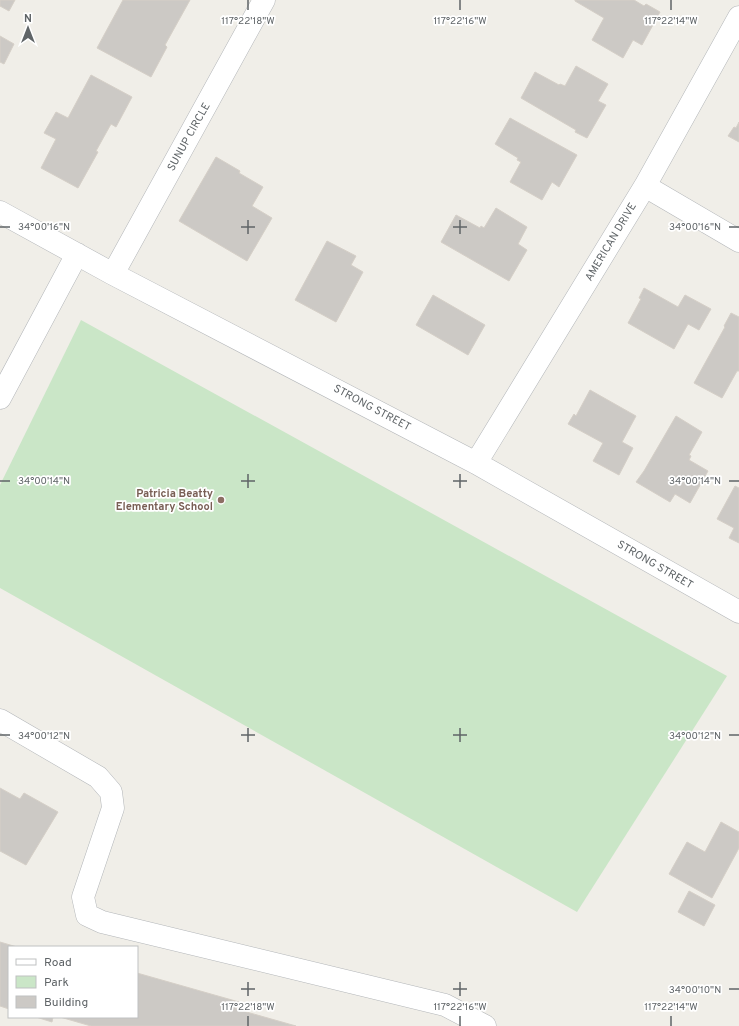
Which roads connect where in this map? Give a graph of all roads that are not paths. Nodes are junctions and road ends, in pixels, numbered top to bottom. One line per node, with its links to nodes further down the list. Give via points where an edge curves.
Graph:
1 (264, 0): 7 (street, SUNUP CIRCLE)
2 (739, 18): 3 (street, AMERICAN DRIVE)
3 (645, 186): 5 (street); 9 (street, AMERICAN DRIVE)
4 (0, 212): 6 (street, STRONG STREET)
5 (739, 241)
6 (77, 254): 7 (street, STRONG STREET); 8 (street)
7 (113, 274): 9 (street, STRONG STREET)
8 (0, 398)
9 (476, 463): 10 (street, STRONG STREET)
10 (739, 612)
11 (0, 720): 12 (street, via 98,777 111,792 113,808 83,897 87,915 102,922 445,1005)
12 (484, 1026)

